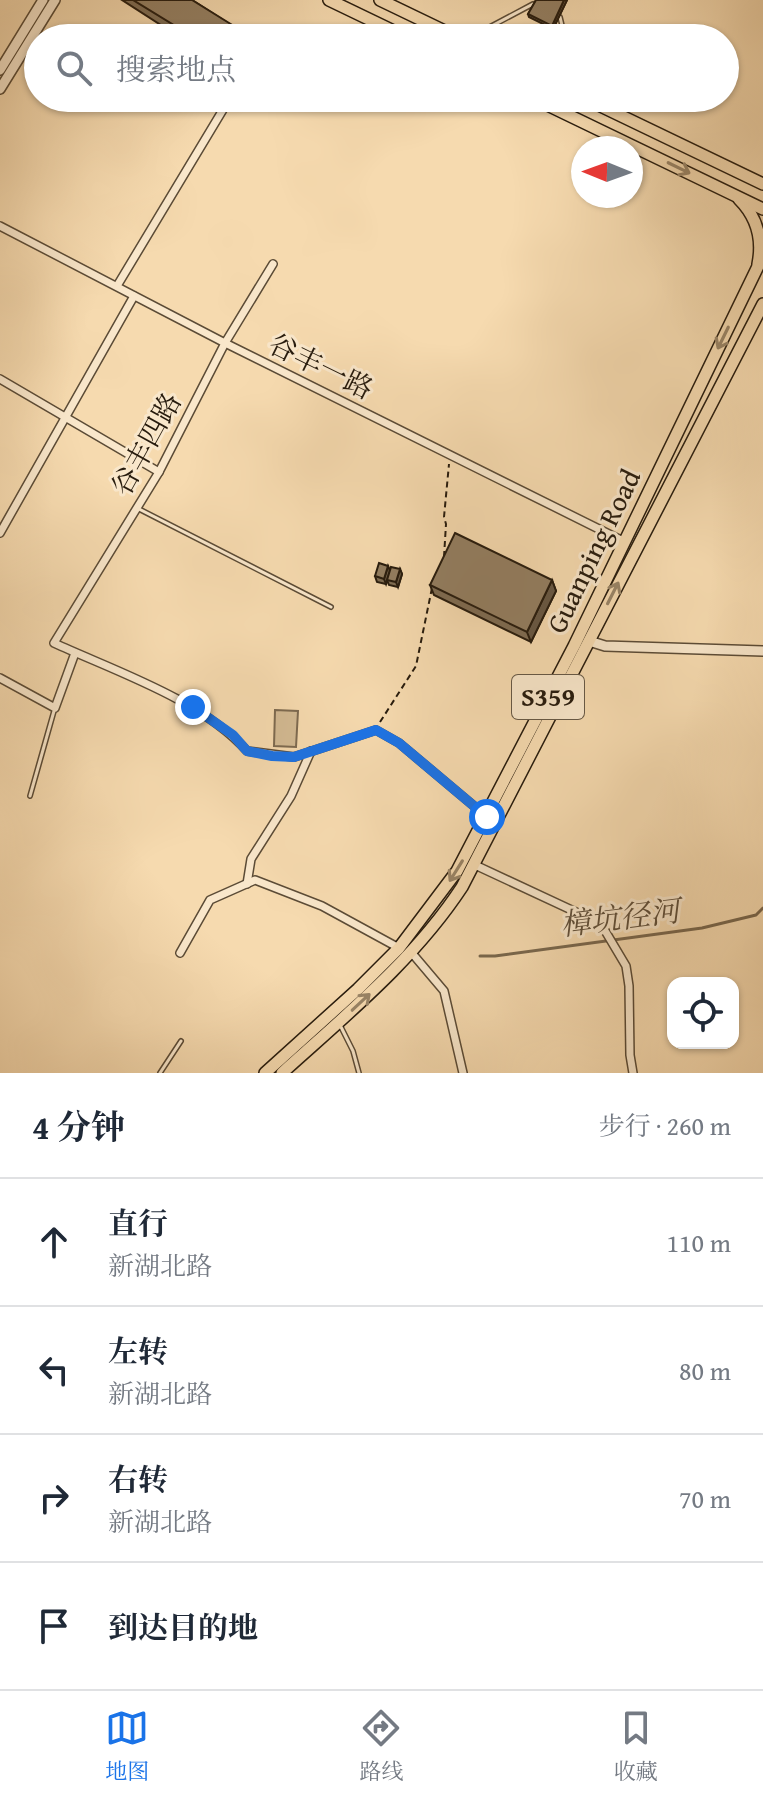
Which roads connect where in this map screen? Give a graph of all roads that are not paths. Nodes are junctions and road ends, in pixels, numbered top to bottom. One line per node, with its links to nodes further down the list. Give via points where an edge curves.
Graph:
1 (43, 0): 7 (street)
2 (55, 0): 8 (street)
3 (329, 0): 9 (main road)
4 (380, 0): 10 (main road)
5 (533, 4): 11 (lane)
6 (560, 17): 12 (lane)
7 (28, 24)
8 (40, 24)
9 (379, 24)
10 (430, 24)
11 (495, 24)
12 (562, 24)
13 (24, 31): 15 (street)
14 (24, 50): 16 (street)
15 (0, 70)
16 (0, 89)
17 (222, 112): 29 (street)
18 (562, 112): 23 (main road, one-way to 23)
19 (613, 112): 20 (main road)
20 (735, 171): 21 (main road); 22 (main road)
21 (763, 173)
22 (763, 184)
23 (734, 195): 24 (main road); 28 (main road, via 757,227)
24 (763, 209)
25 (0, 226): 29 (street, 谷丰一路)
26 (763, 256): 28 (main road, Guanping Road / S359)
27 (273, 264): 32 (street, 谷丰四路)
28 (757, 268): 38 (main road, Guanping Road / S359, one-way to 38)
29 (117, 286): 30 (street, 谷丰一路)
30 (134, 296): 32 (street, 谷丰一路); 34 (street)
31 (763, 304): 40 (main road, Guanping Road / S359, one-way to 31)
32 (225, 343): 35 (street, 谷丰四路); 38 (street, 谷丰一路)
33 (0, 379): 34 (street)
34 (66, 418): 35 (street); 37 (street)
35 (159, 472): 36 (street, 谷丰四路)
36 (137, 508): 39 (lane); 42 (street, 谷丰四路, via 54,643)
37 (0, 533)
38 (625, 542): 47 (main road, Guanping Road / S359)
39 (331, 607)
40 (589, 641): 41 (street, via 605,646); 48 (main road, Guanping Road / S359)
41 (763, 651)
42 (75, 653): 44 (street); 45 (street, via 193,707 247,751 294,757)
43 (0, 678): 44 (street)
44 (55, 708): 46 (lane)
45 (311, 751): 47 (street, via 376,730); 49 (street, via 291,796 251,859)
46 (30, 796)
47 (487, 817): 50 (main road, Guanping Road / S359, one-way to 50, via 457,871)
48 (475, 865): 51 (main road, Guanping Road / S359, via 448,909); 60 (street, via 604,929 629,975)
49 (247, 884): 50 (street, via 255,880 322,906); 52 (street, via 210,900)
50 (399, 948): 53 (main road, Guanping Road / S359)
51 (411, 952): 53 (main road, Guanping Road / S359, one-way to 51); 59 (street, via 444,991)
52 (180, 953)
53 (334, 1018): 56 (main road, Guanping Road / S359); 57 (main road, Guanping Road / S359); 58 (lane)
54 (181, 1041): 55 (lane)
55 (160, 1073)
56 (265, 1073)
57 (282, 1073)
58 (359, 1073)
59 (463, 1073)
60 (633, 1073)

